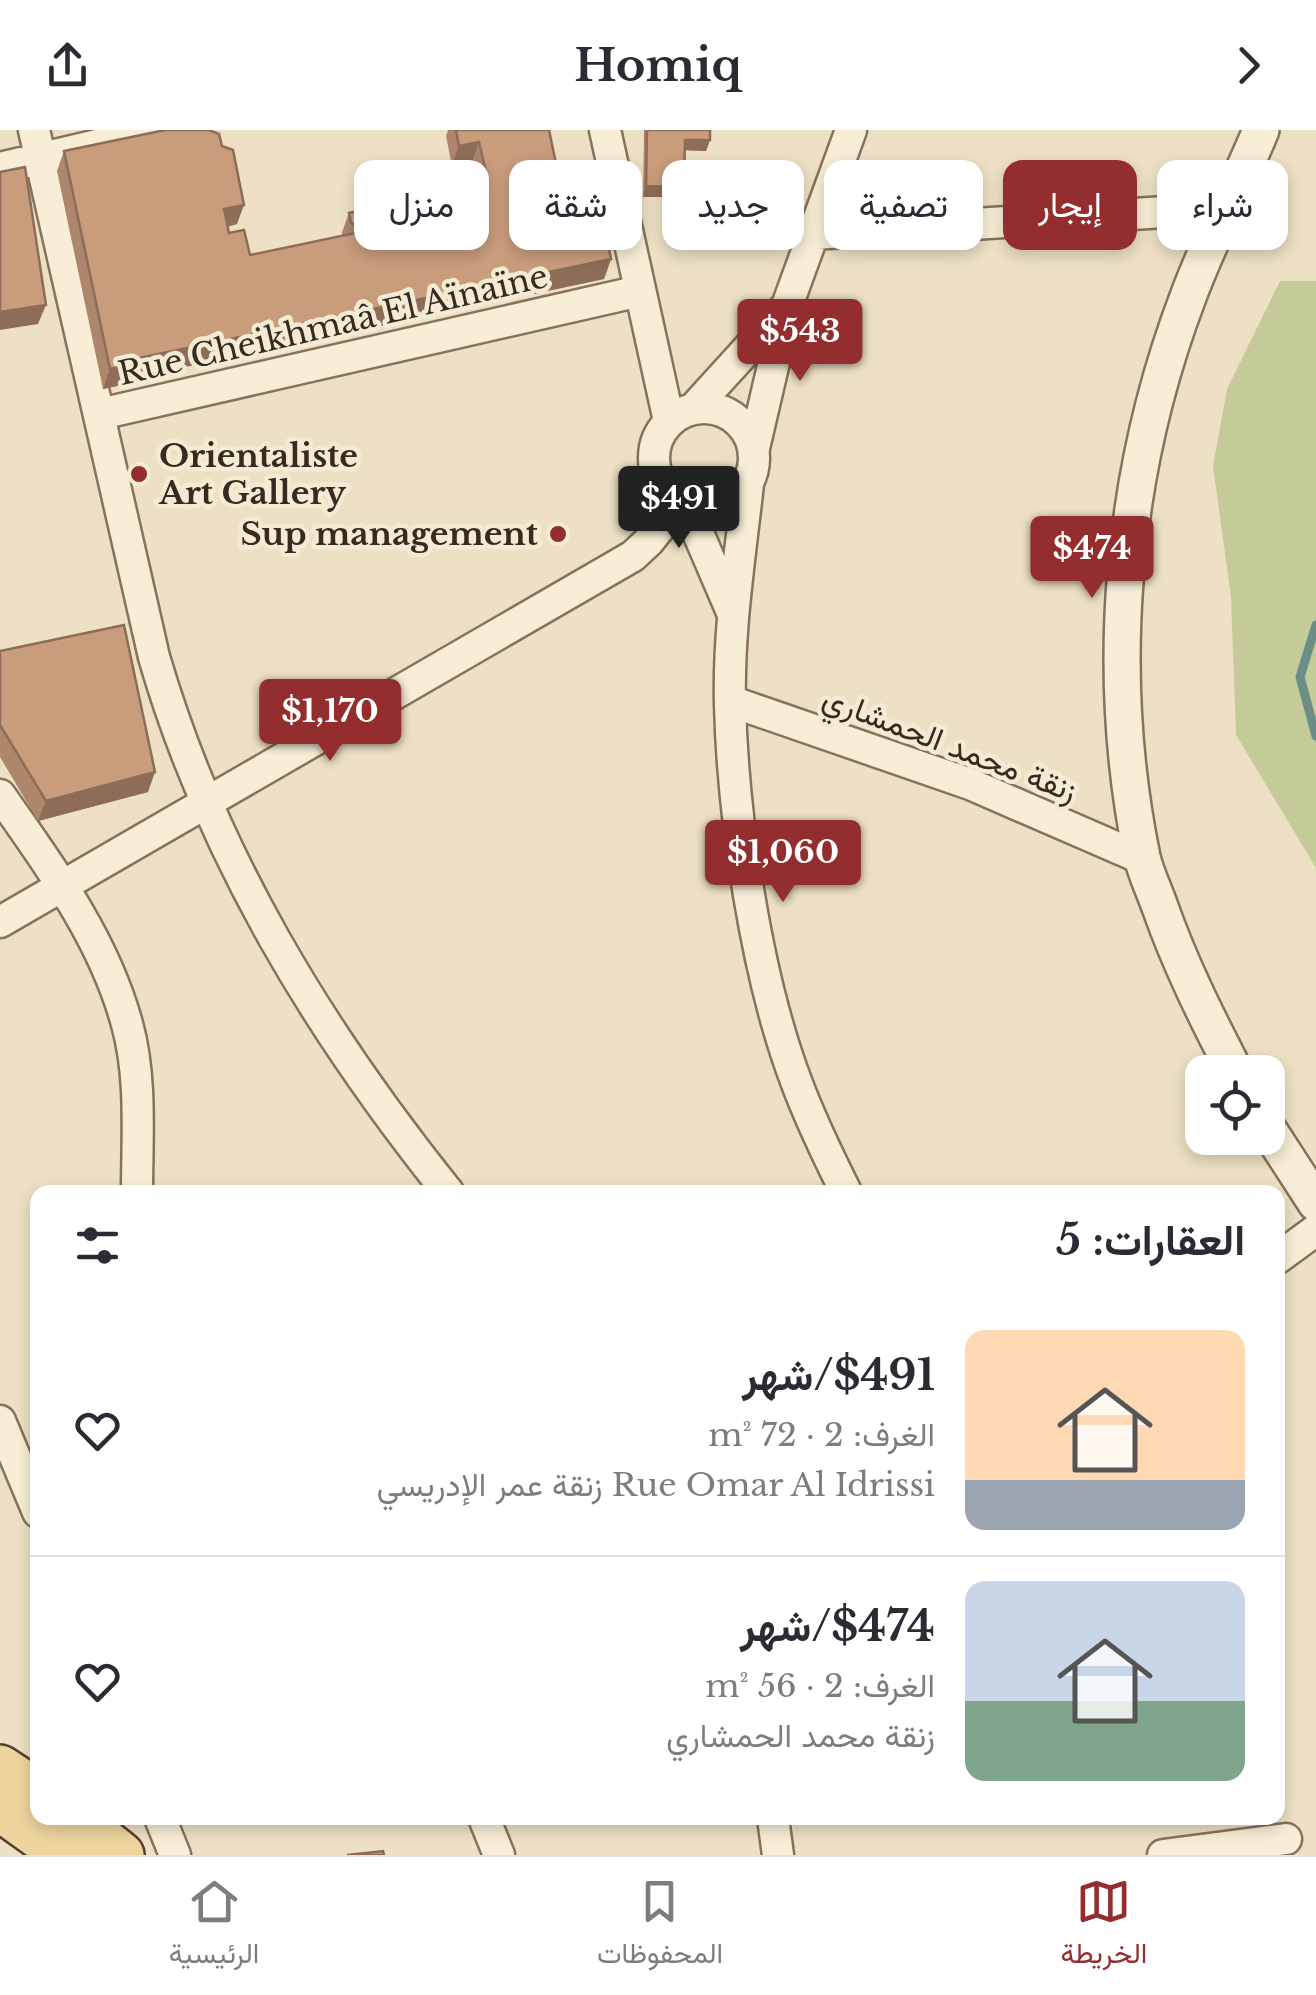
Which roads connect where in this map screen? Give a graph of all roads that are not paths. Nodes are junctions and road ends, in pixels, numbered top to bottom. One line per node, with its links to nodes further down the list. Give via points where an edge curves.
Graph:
1 (161, 130): 5 (street)
2 (605, 130): 11 (street)
3 (852, 130): 9 (street)
4 (1261, 130): 6 (street)
5 (37, 144): 7 (street); 13 (street)
6 (1249, 160)
7 (0, 168)
8 (1157, 212): 9 (street)
9 (813, 234): 12 (street)
10 (1210, 250): 22 (street, via 1183,312 1148,426 1132,513 1121,673)
11 (640, 291): 13 (street, Rue Cheikhmaâ El Aïnaïne); 14 (street)
12 (787, 306): 14 (street); 15 (street)
13 (100, 414): 21 (street, via 154,657)
14 (681, 415): 15 (street, via 706,407 731,416); 17 (street, via 656,440 654,464 662,486)
15 (754, 448): 16 (street)
16 (748, 484): 17 (street, via 721,505); 18 (street)
17 (683, 504): 18 (street); 21 (street, via 633,556)
18 (734, 616): 19 (street)
19 (730, 701): 22 (street, زنقة محمد الحمشاري, via 970,784); 29 (street, via 744,852 772,999 795,1078)
20 (0, 796): 23 (street)
21 (204, 802): 23 (street); 28 (street, via 282,956 346,1057)
22 (1143, 860): 25 (street, via 1192,988)
23 (64, 886): 24 (street); 27 (street, via 127,1024)
24 (0, 922)
25 (1226, 1055)
26 (1285, 1155): 30 (street)
27 (137, 1185)
28 (443, 1185)
29 (843, 1185)
30 (1316, 1203)
31 (1316, 1230): 32 (street)
32 (1285, 1253)
33 (0, 1422): 34 (street)
34 (30, 1491)
35 (0, 1768): 36 (main road)
36 (14, 1813): 42 (main road)
37 (83, 1825): 43 (main road)
38 (163, 1825): 44 (street)
39 (487, 1825): 45 (street)
40 (774, 1825): 46 (street)
41 (1285, 1837): 47 (street)
42 (66, 1855)
43 (121, 1855)
44 (175, 1855)
45 (499, 1855)
46 (778, 1855)
47 (1163, 1855)

